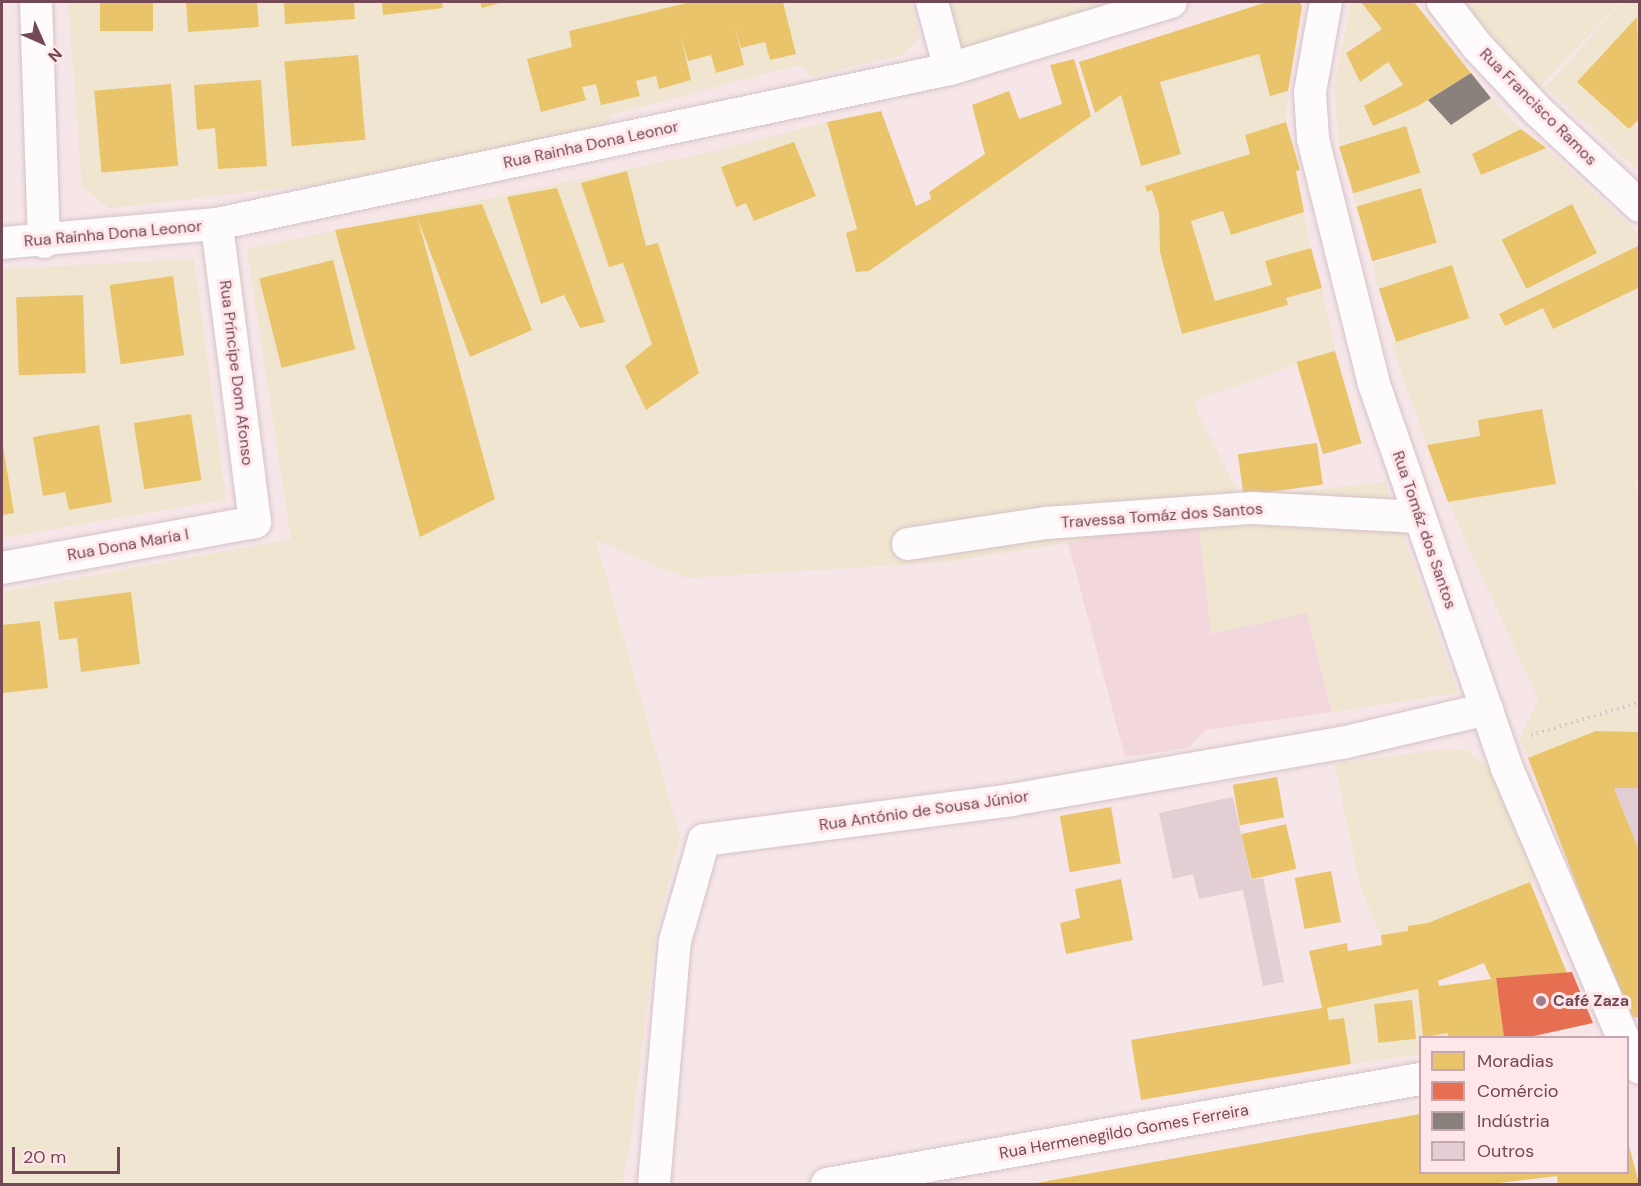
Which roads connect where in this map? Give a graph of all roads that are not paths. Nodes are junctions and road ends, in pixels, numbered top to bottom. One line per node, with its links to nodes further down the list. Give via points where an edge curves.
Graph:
1 (36, 2): 9 (street)
2 (932, 2): 6 (street)
3 (1171, 2): 6 (street, Rua Rainha Dona Leonor)
4 (1326, 2): 11 (street, Rua Tomáz dos Santos, via 1310,92 1313,139 1372,377)
5 (1443, 2): 7 (street, Rua Francisco Ramos, via 1477,46 1537,110)
6 (950, 69): 8 (street, Rua Rainha Dona Leonor)
7 (1640, 206)
8 (217, 224): 9 (street, Rua Rainha Dona Leonor); 12 (street, Rua Príncipe Dom Afonso)
9 (44, 242): 10 (street, Rua Rainha Dona Leonor)
10 (2, 243)
11 (1418, 517): 13 (street, Travessa Tomáz dos Santos, via 1252,508 1046,523); 15 (street, Rua Tomáz dos Santos)
12 (255, 522): 14 (street, Rua Dona Maria I)
13 (908, 544)
14 (2, 568)
15 (1487, 709): 16 (street, Rua Tomáz dos Santos, via 1499,747); 20 (street, Rua António de Sousa Júnior, via 1342,743 1011,800 704,840 675,941)
16 (1622, 1036)
17 (1629, 1047): 18 (street)
18 (1640, 1068)
19 (1419, 1079): 21 (street, Rua Hermenegildo Gomes Ferreira)
20 (654, 1185)
21 (827, 1185)

